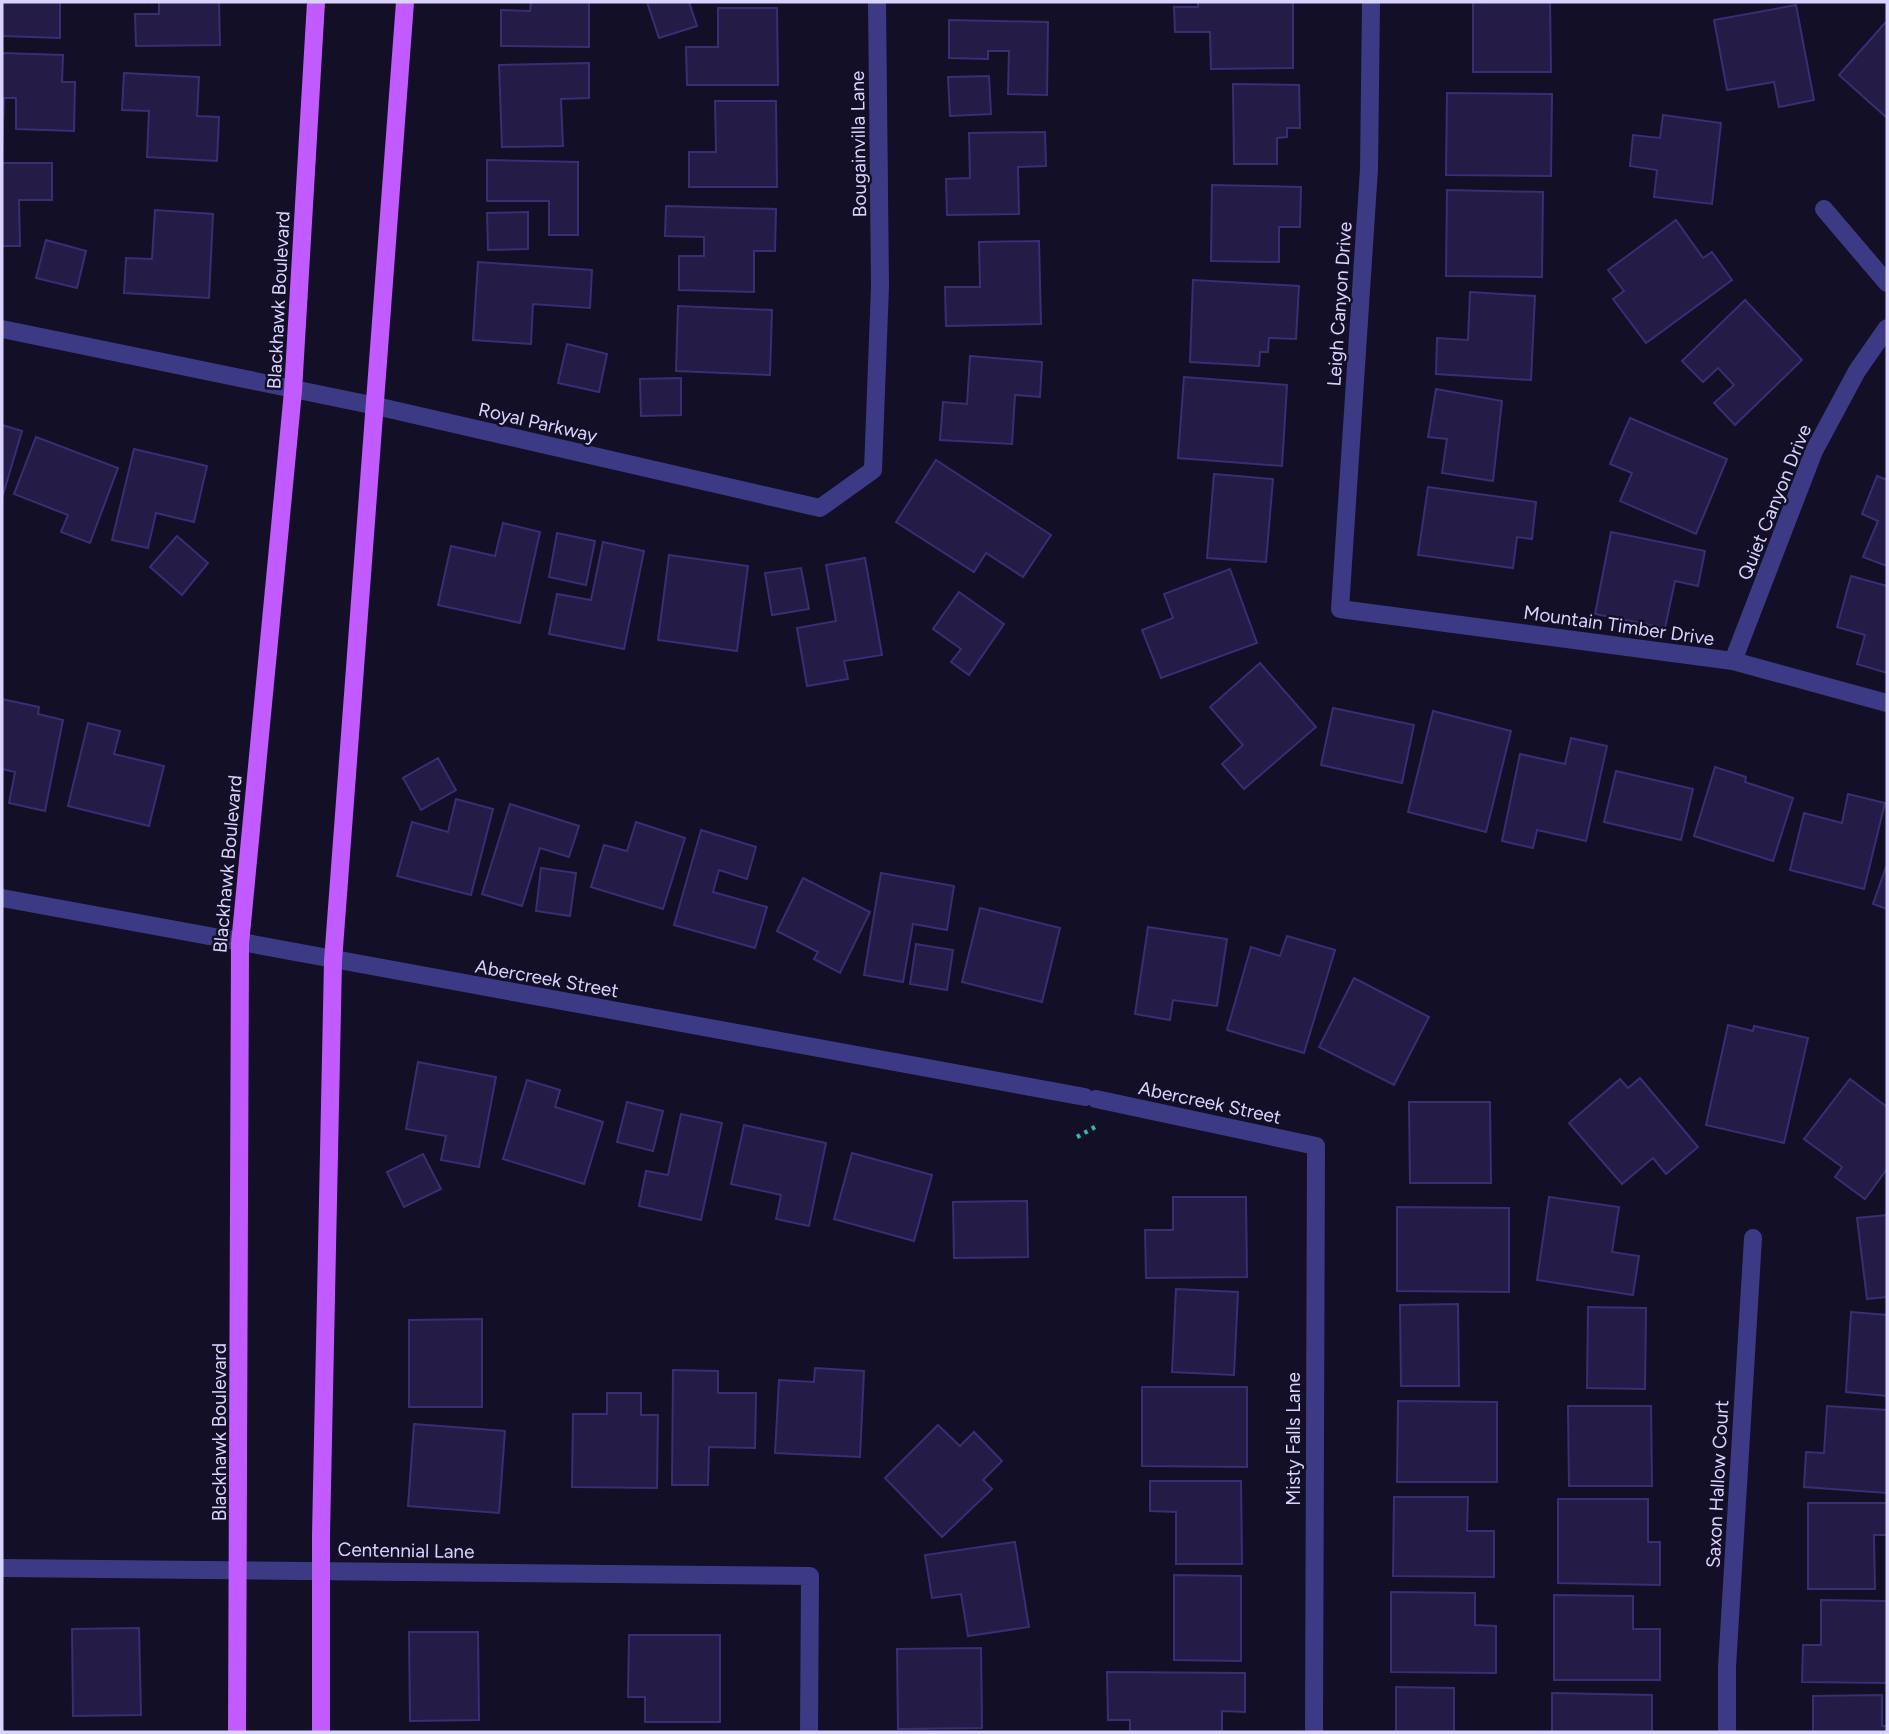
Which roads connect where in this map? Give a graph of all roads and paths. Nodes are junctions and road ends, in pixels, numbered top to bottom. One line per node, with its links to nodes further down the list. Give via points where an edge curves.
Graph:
1 (316, 2): 10 (main road, Blackhawk Boulevard)
2 (405, 2): 11 (main road)
3 (877, 2): 7 (street, Bougainvilla Lane)
4 (1371, 2): 12 (street, Leigh Canyon Drive, via 1369,169)
5 (1824, 209): 6 (street)
6 (1887, 283)
7 (880, 286): 11 (street, Royal Parkway, via 873,470 820,508)
8 (1887, 328): 13 (street, Quiet Canyon Drive, via 1857,371 1814,451)
9 (2, 330): 10 (street, Royal Parkway)
10 (293, 391): 11 (street, Royal Parkway); 16 (main road, Blackhawk Boulevard)
11 (376, 406): 17 (main road)
12 (1340, 609): 13 (street, Mountain Timber Drive)
13 (1732, 661): 14 (street, Mountain Timber Drive)
14 (1887, 703)
15 (2, 898): 16 (street, Abercreek Street)
16 (240, 944): 17 (street, Abercreek Street); 24 (main road, Blackhawk Boulevard)
17 (333, 961): 20 (street, Abercreek Street, via 1091,1098); 23 (main road)
18 (1096, 1126): 19 (path)
19 (1077, 1137)
20 (1316, 1146): 28 (street, Misty Falls Lane)
21 (1753, 1238): 29 (street, Saxon Hallow Court)
22 (2, 1568): 24 (street, Centennial Lane)
23 (321, 1569): 24 (street, Centennial Lane); 26 (main road); 27 (street, Centennial Lane, via 810,1576)
24 (240, 1572): 25 (main road, Blackhawk Boulevard)
25 (237, 1732)
26 (321, 1732)
27 (809, 1732)
28 (1314, 1732)
29 (1727, 1732)

